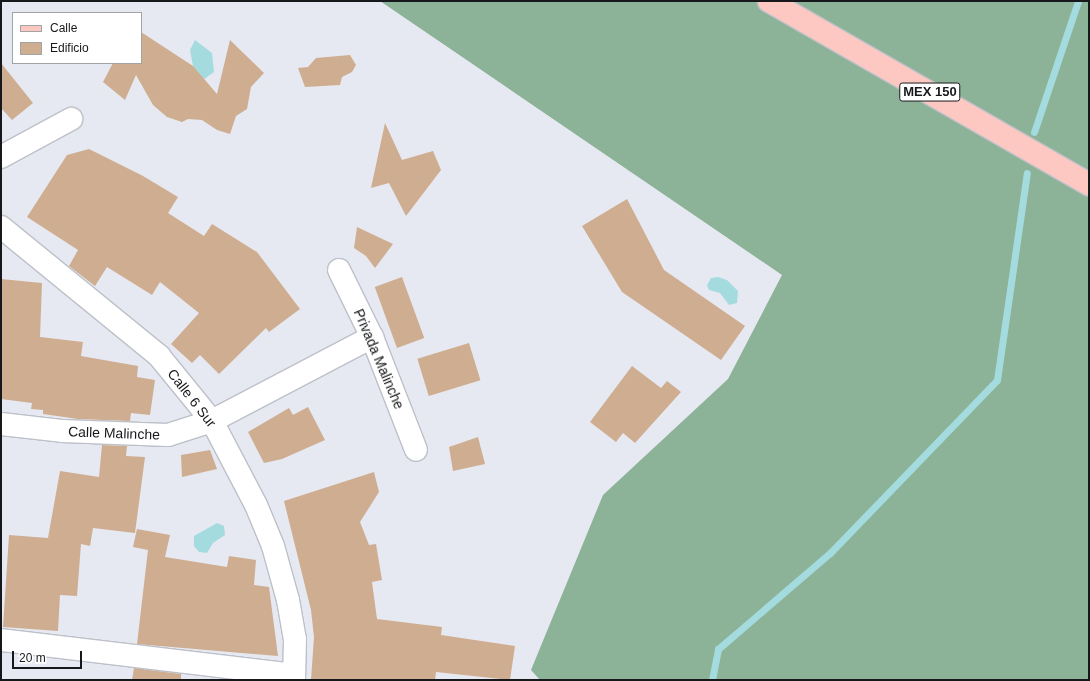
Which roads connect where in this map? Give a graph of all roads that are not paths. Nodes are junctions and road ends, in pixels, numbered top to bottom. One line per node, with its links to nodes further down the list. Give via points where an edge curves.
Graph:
1 (769, 1): 4 (main road, MEX 150)
2 (71, 119): 3 (street)
3 (1, 157)
4 (1089, 184)
5 (1, 227): 8 (street, Calle 6 Sur, via 159,356)
6 (339, 270): 7 (street, Privada Malinche)
7 (372, 337): 8 (street, Calle Malinche); 10 (street, Privada Malinche)
8 (212, 421): 9 (street, Calle Malinche, via 168,435 62,431); 12 (street, Calle 6 Sur, via 256,505 273,546 288,600 295,639)
9 (1, 424)
10 (416, 450)
11 (1, 640): 12 (street)
12 (294, 677)

